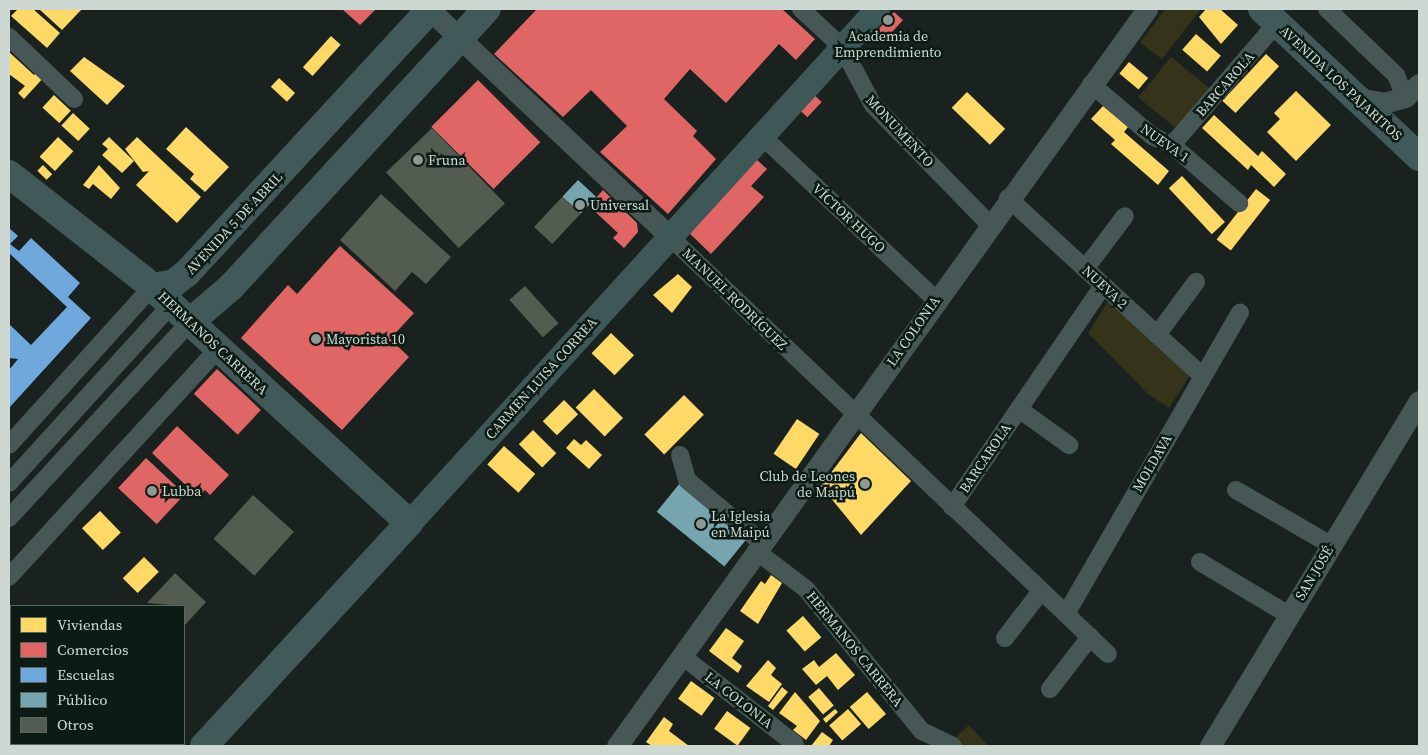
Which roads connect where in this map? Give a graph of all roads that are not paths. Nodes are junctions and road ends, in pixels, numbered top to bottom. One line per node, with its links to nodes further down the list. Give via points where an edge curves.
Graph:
1 (430, 9): 9 (street, MANUEL RODRÍGUEZ); 28 (main road, AVENIDA 5 DE ABRIL, via 187,274 174,284)
2 (488, 9): 9 (main road)
3 (801, 9): 10 (street, MONUMENTO)
4 (877, 9): 10 (main road, CARMEN LUISA CORREA)
5 (1147, 9): 11 (street, LA COLONIA)
6 (1327, 9): 12 (street)
7 (1270, 16): 13 (main road, AVENIDA LOS PAJARITOS); 16 (street, BARCAROLA)
8 (9, 37): 14 (street)
9 (459, 38): 23 (street, MANUEL RODRÍGUEZ); 28 (main road, via 231,288)
10 (842, 47): 15 (main road, CARMEN LUISA CORREA); 22 (street, MONUMENTO, via 873,105)
11 (1091, 84): 16 (street, NUEVA 1, via 1152,136); 19 (street, LA COLONIA)
12 (1412, 90): 13 (street, via 1377,103)
13 (1356, 98): 17 (main road, AVENIDA LOS PAJARITOS)
14 (74, 99)
15 (762, 136): 23 (main road, CARMEN LUISA CORREA); 27 (street, VÍCTOR HUGO)
16 (1172, 145): 20 (street, NUEVA 1)
17 (1419, 157)
18 (9, 174): 28 (main road, HERMANOS CARRERA)
19 (1008, 198): 22 (street, LA COLONIA); 24 (street, NUEVA 2)
20 (1238, 203)
21 (1125, 216): 24 (street)
22 (989, 224): 27 (street, LA COLONIA)
23 (669, 236): 35 (street, MANUEL RODRÍGUEZ); 43 (main road, CARMEN LUISA CORREA)
24 (1085, 269): 26 (street, NUEVA 2)
25 (1196, 282): 30 (street)
26 (1103, 286): 30 (street, NUEVA 2); 34 (street, BARCAROLA)
27 (936, 300): 35 (street, LA COLONIA)
28 (171, 305): 31 (main road, HERMANOS CARRERA); 36 (street); 39 (street); 42 (street)
29 (1240, 313): 32 (street, MOLDAVA)
30 (1158, 335): 32 (street, NUEVA 2)
31 (218, 349): 43 (main road, HERMANOS CARRERA); 47 (street)
32 (1202, 376): 49 (street, MOLDAVA)
33 (1419, 401): 44 (street, SAN JOSÉ)
34 (1019, 409): 37 (street, BARCAROLA); 41 (street, BARCAROLA)
35 (855, 413): 41 (street, MANUEL RODRÍGUEZ); 45 (street, LA COLONIA)
36 (9, 445)
37 (1069, 445)
38 (680, 455): 45 (street, HERMANOS CARRERA, via 688,480)
39 (9, 483)
40 (1236, 490): 44 (street)
41 (952, 507): 48 (street, MANUEL RODRÍGUEZ)
42 (9, 518)
43 (409, 524): 57 (main road, CARMEN LUISA CORREA)
44 (1331, 545): 50 (street, SAN JOSÉ)
45 (759, 547): 54 (street, LA COLONIA); 59 (street, HERMANOS CARRERA, via 806,589 922,732)
46 (1200, 562): 50 (street)
47 (9, 577)
48 (1041, 590): 49 (street, MANUEL RODRÍGUEZ); 52 (street)
49 (1066, 614): 51 (street, MANUEL RODRÍGUEZ)
50 (1289, 615): 60 (street, SAN JOSÉ)
51 (1090, 637): 53 (street, MANUEL RODRÍGUEZ); 55 (street)
52 (1004, 638)
53 (1108, 654)
54 (682, 656): 56 (street, LA COLONIA); 58 (street, LA COLONIA)
55 (1050, 689)
56 (795, 744)
57 (204, 746)
58 (617, 746)
59 (953, 746)
60 (1210, 746)

